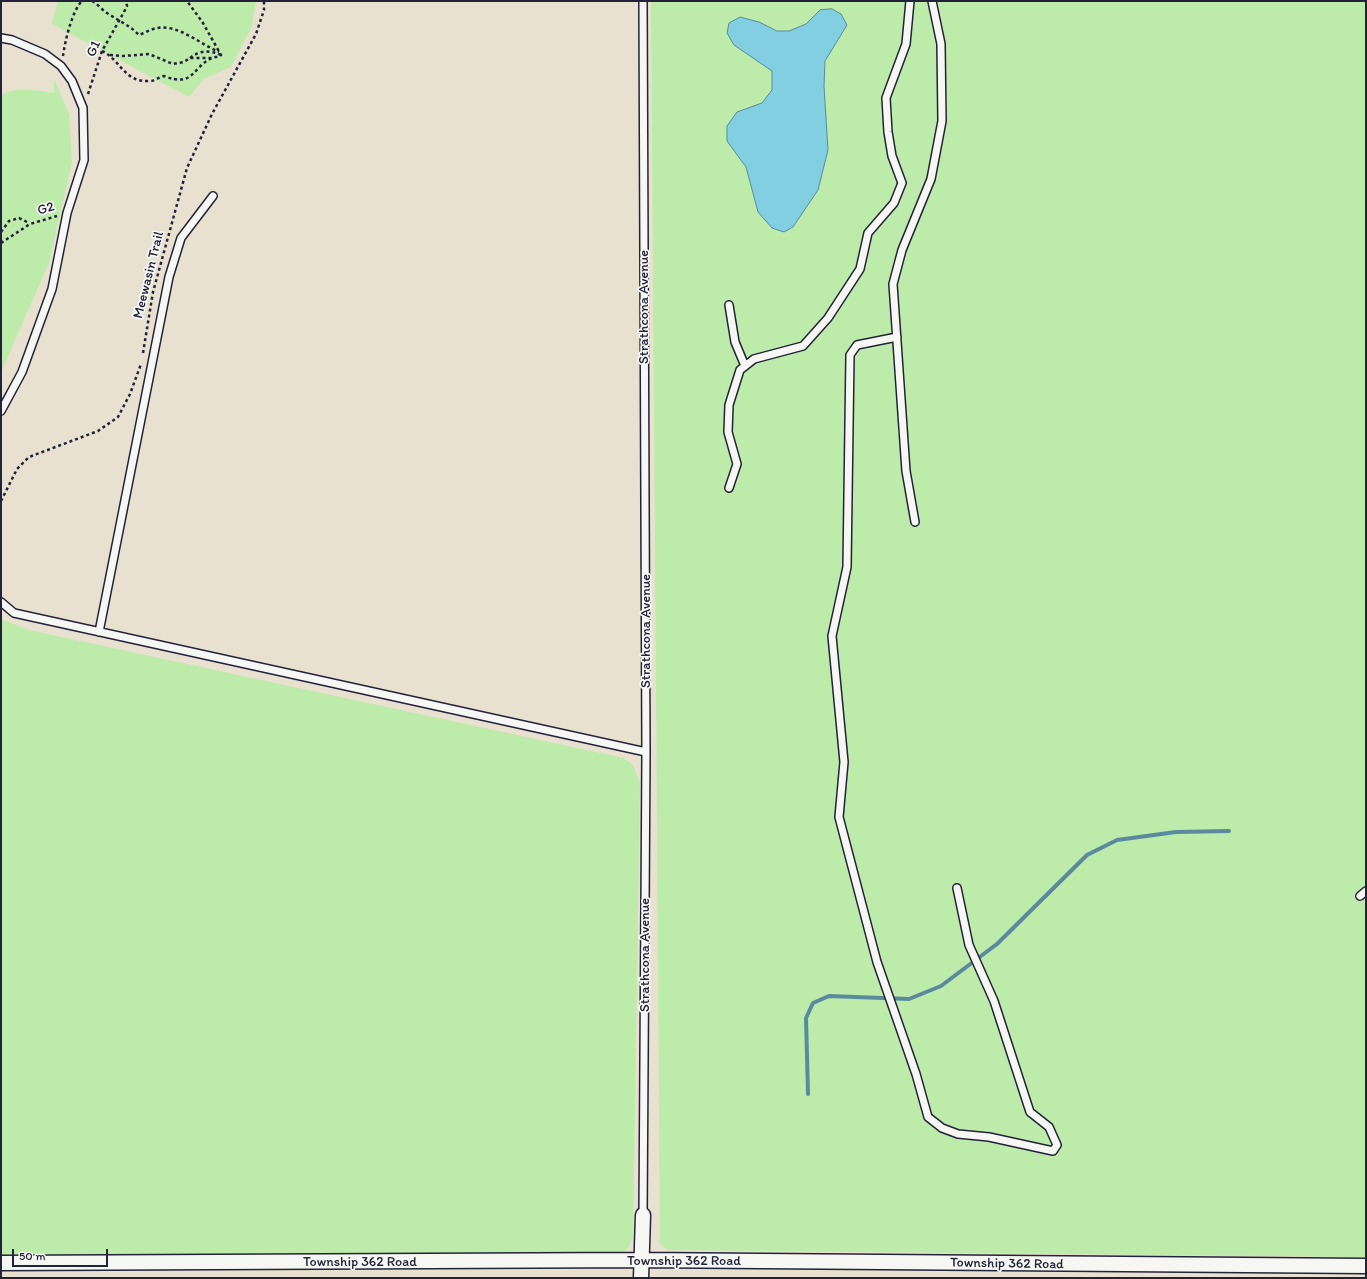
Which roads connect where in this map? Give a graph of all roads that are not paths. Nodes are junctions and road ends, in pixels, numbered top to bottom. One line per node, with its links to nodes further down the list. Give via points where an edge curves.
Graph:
1 (643, 1): 14 (lane, Strathcona Avenue)
2 (910, 1): 8 (lane, via 906,44 886,98 892,156 902,183 894,203 868,233 860,269 828,318 803,346 754,359)
3 (932, 1): 7 (lane, via 941,44 942,121 931,179 902,250 893,284)
4 (1, 38): 9 (lane, via 45,54 61,66 72,81 83,108 84,160 67,213 52,289 22,372)
5 (213, 196): 13 (lane, via 181,238 169,277)
6 (729, 305): 8 (lane, via 735,342)
7 (897, 336): 11 (lane, via 906,471); 15 (lane, via 857,345 850,355 847,567 832,636 844,762 839,817 877,962 916,1074 928,1117 942,1128 958,1134 989,1137 1053,1151 1057,1145 1049,1127 1030,1112 994,1001 969,946)
8 (745, 366): 10 (lane, via 740,370 729,405 728,432 737,464)
9 (1, 411)
10 (729, 488)
11 (916, 522)
12 (1, 602): 13 (lane, via 14,614)
13 (99, 632): 14 (lane)
14 (646, 752): 18 (lane, Strathcona Avenue)
15 (957, 888)
16 (1366, 891): 17 (lane)
17 (1360, 896)
18 (643, 1215): 19 (street, Strathcona Avenue)
19 (641, 1260): 20 (street, Township 362 Road); 22 (street, Township 362 Road); 23 (street, Strathcona Avenue)
20 (1, 1263)
21 (1366, 1266): 22 (street, Township 362 Road)
22 (1090, 1271)
23 (641, 1278)

